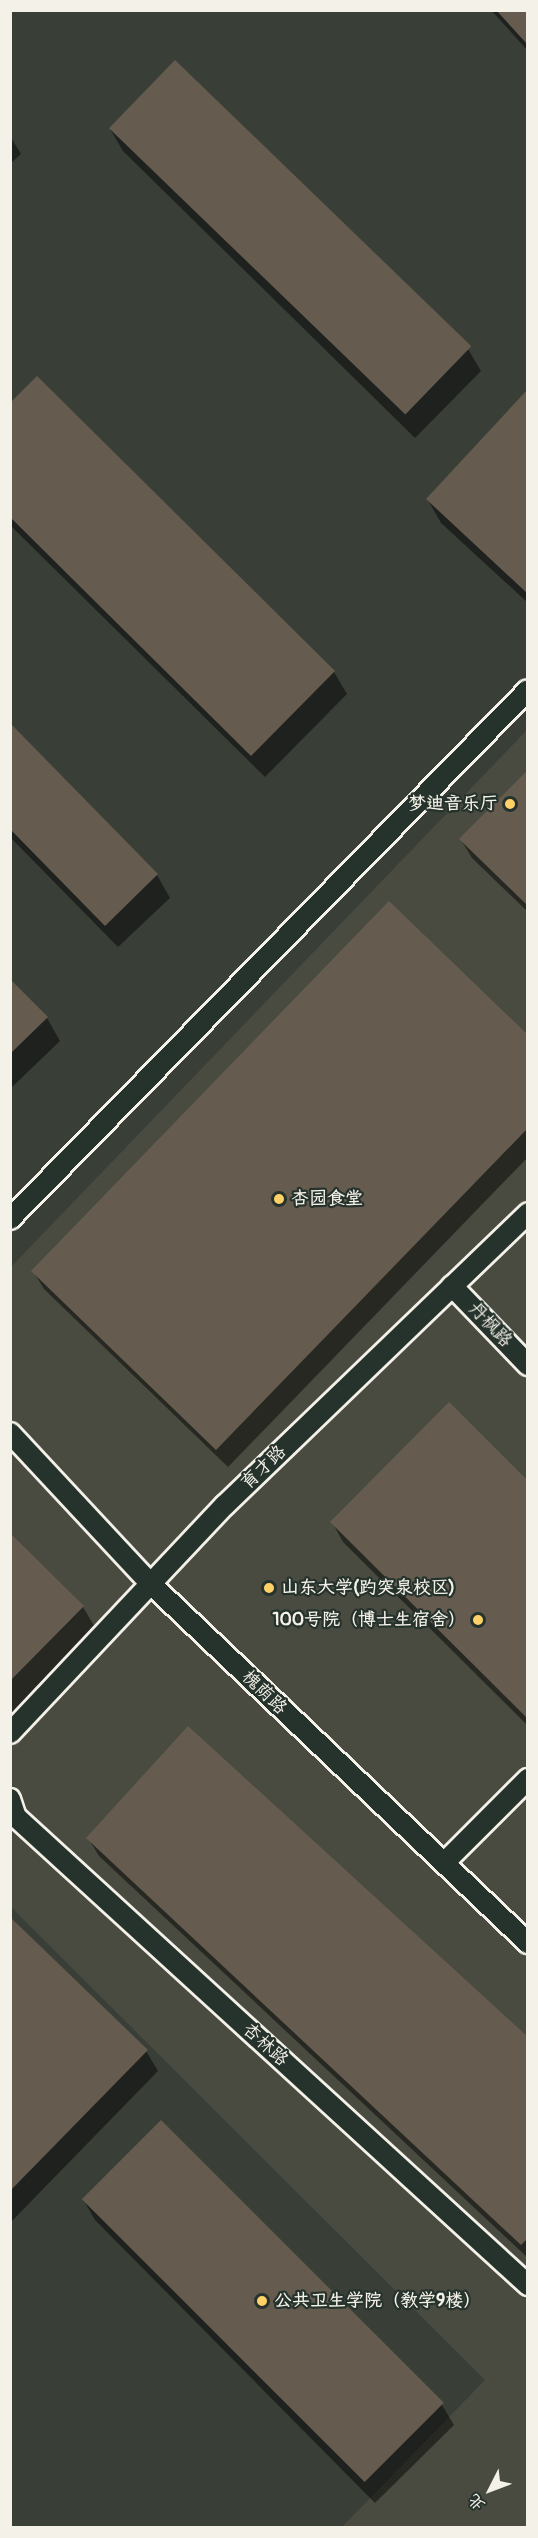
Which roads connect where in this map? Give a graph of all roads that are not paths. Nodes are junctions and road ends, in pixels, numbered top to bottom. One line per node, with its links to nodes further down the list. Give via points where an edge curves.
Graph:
1 (528, 690): 3 (lane)
2 (528, 1213): 4 (lane, 育才路)
3 (10, 1219)
4 (452, 1286): 5 (lane, 丹枫路); 7 (lane, 育才路, via 225,1505)
5 (528, 1365)
6 (10, 1433): 7 (lane, 槐荫路)
7 (151, 1584): 8 (lane, 育才路); 11 (lane, 槐荫路)
8 (10, 1733)
9 (528, 1779): 11 (lane)
10 (10, 1799): 13 (lane, 杏林路, via 16,1817)
11 (444, 1863): 12 (lane, 槐荫路)
12 (528, 1943)
13 (528, 2285)

